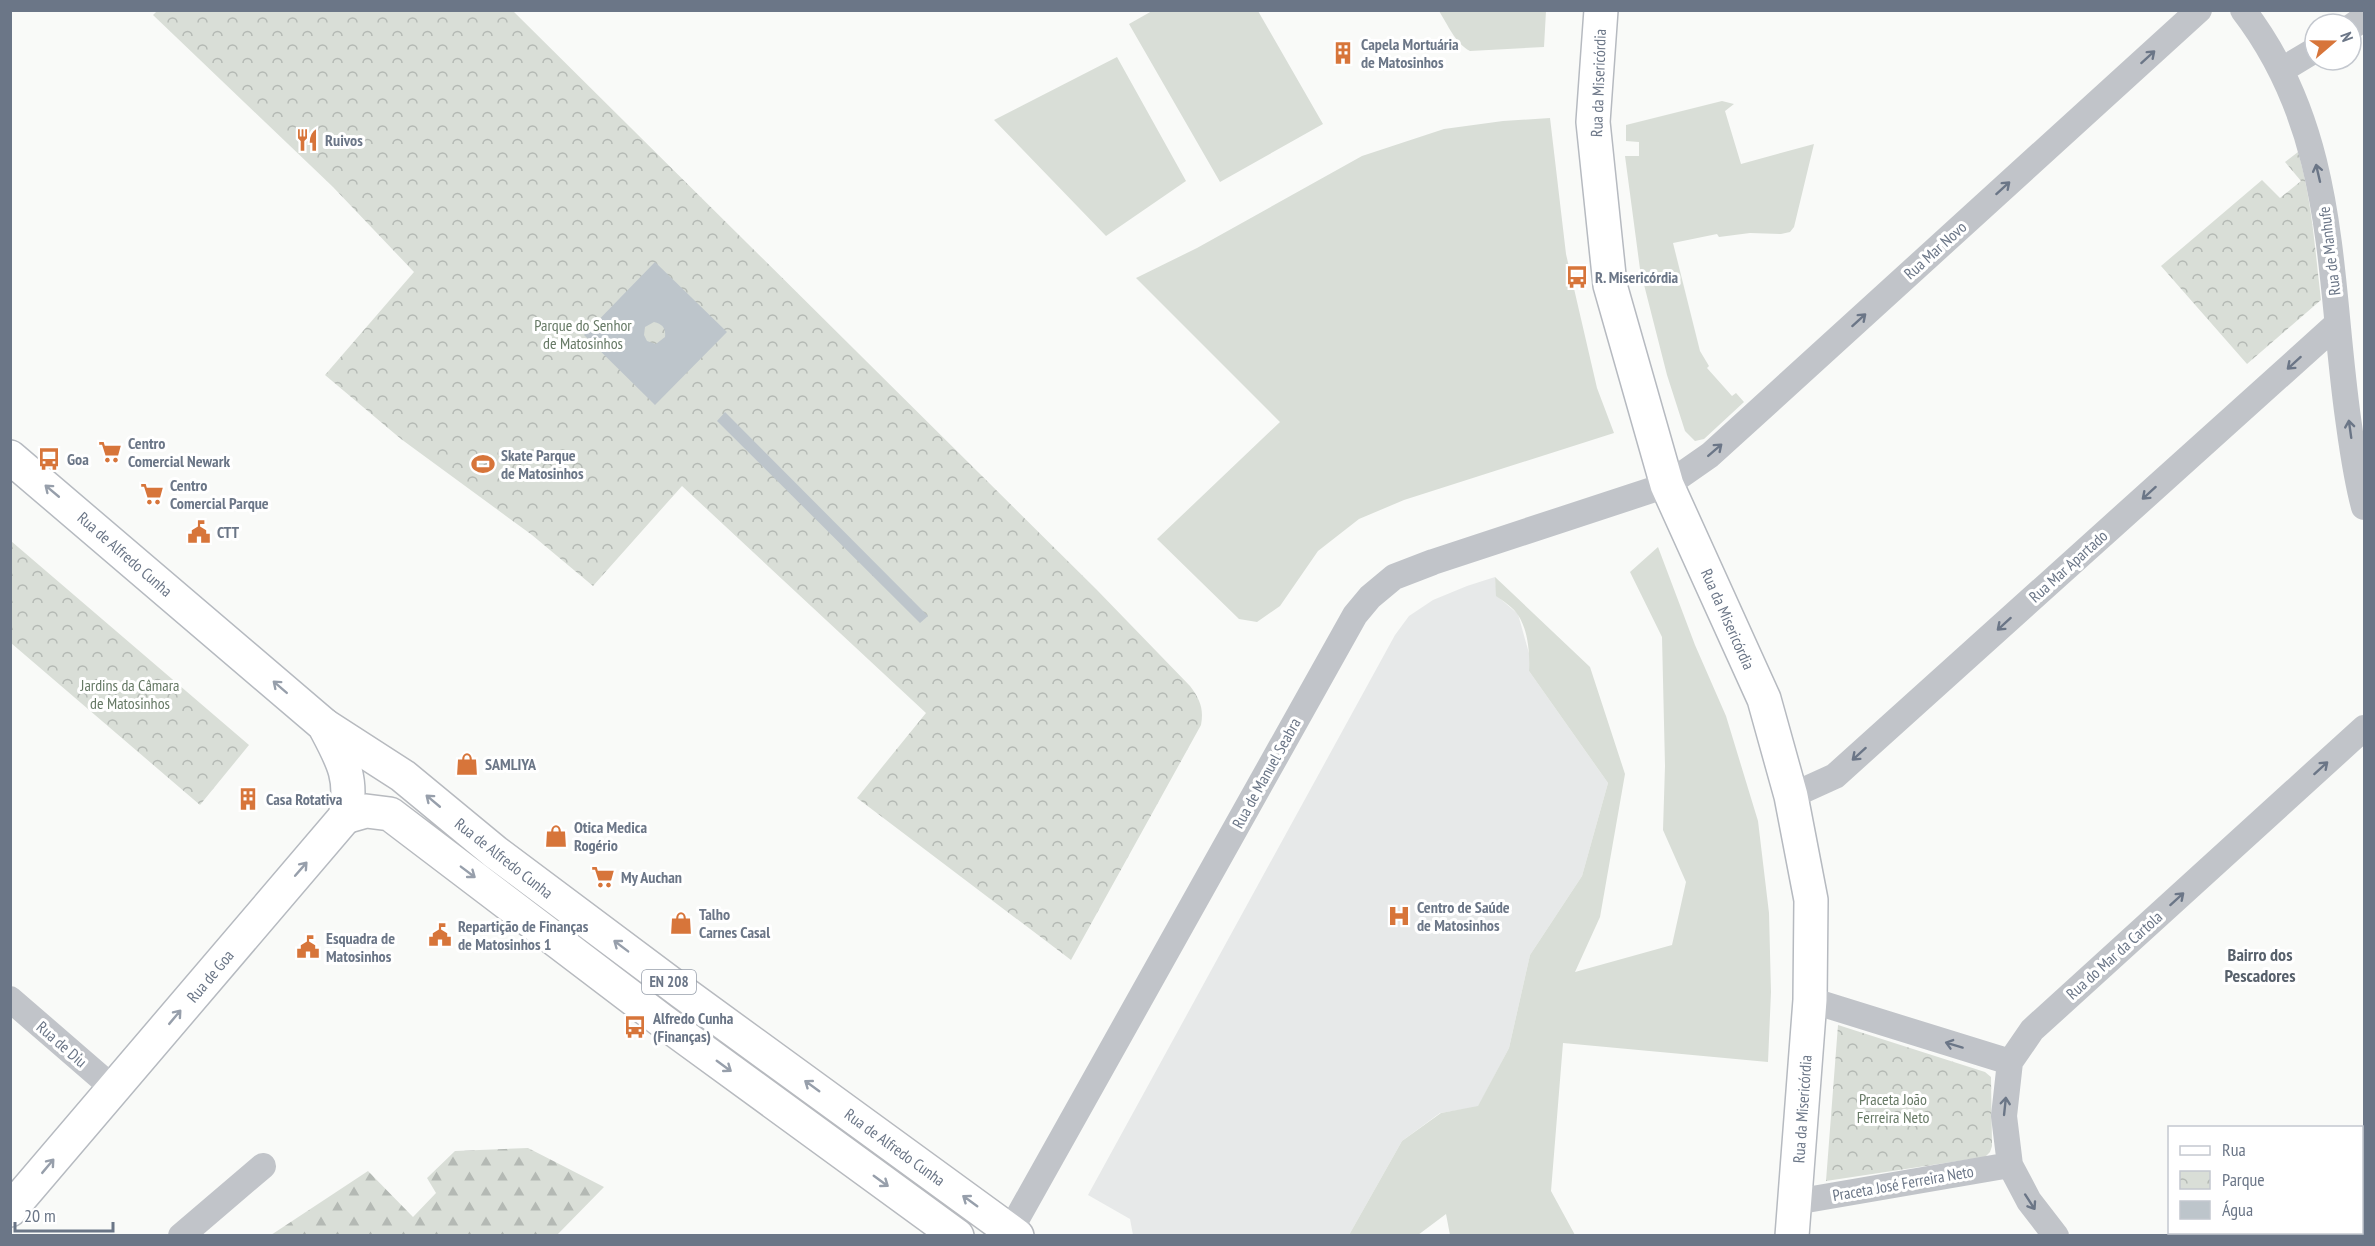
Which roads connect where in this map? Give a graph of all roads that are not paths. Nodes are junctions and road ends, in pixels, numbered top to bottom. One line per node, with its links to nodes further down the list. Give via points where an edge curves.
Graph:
1 (1601, 10): 8 (main road, Rua da Misericórdia, via 1593,122 1610,285)
2 (2199, 10): 8 (street, Rua Mar Novo, one-way to 2, via 1719,447)
3 (2243, 10): 5 (street, Rua de Manhufe)
4 (2303, 58): 5 (street)
5 (2283, 70): 6 (street, Rua de Manhufe, one-way to 5, via 2317,168)
6 (2337, 324): 9 (street, Rua de Manhufe, one-way to 6); 12 (street, Rua Mar Apartado, one-way to 12, via 1835,776)
7 (10, 457): 10 (main road, Rua de Alfredo Cunha / EN 208, one-way to 7)
8 (1667, 485): 12 (main road, Rua da Misericórdia, via 1764,699); 22 (street, Rua de Manuel Seabra, via 1433,562 1394,577 1370,597 1349,625)
9 (2364, 507)
10 (324, 725): 13 (main road, via 348,776 350,798); 22 (main road, Rua de Alfredo Cunha / EN 208, one-way to 10, via 514,866 403,776)
11 (2364, 728): 16 (street, Rua do Mar da Cartola, one-way to 11, via 2032,1030)
12 (1791, 796): 15 (main road, Rua da Misericórdia, via 1810,900)
13 (345, 817): 17 (main road, Rua de Goa, one-way to 13); 24 (main road, Rua de Alfredo Cunha / EN 208, one-way to 24, via 366,811 390,814 661,1020)
14 (10, 999): 17 (street, Rua de Diu)
15 (1810, 1000): 16 (street, one-way to 15); 20 (main road, Rua da Misericórdia)
16 (2010, 1062): 18 (street, Rua do Mar da Cartola, one-way to 16, via 2004,1116)
17 (114, 1089): 21 (main road, Rua de Goa, one-way to 17)
18 (2010, 1164): 20 (street, Praceta José Ferreira Neto); 26 (street, Rua do Mar da Cartola, one-way to 26, via 2029,1201)
19 (263, 1166): 23 (street)
20 (1795, 1202): 25 (main road, Rua da Misericórdia)
21 (10, 1210)
22 (1014, 1233)
23 (181, 1236)
24 (957, 1236)
25 (1792, 1236)
26 (2056, 1236)

